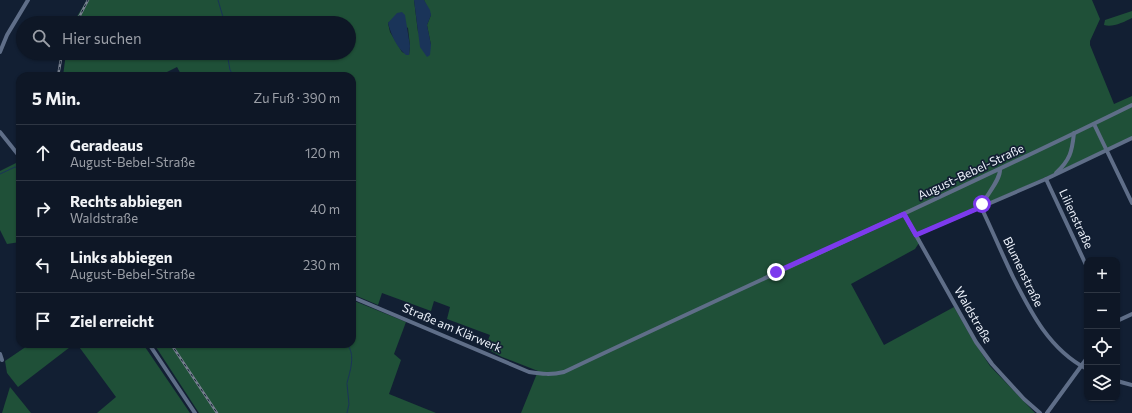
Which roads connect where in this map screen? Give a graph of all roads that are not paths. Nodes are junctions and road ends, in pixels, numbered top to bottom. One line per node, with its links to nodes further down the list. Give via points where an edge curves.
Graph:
1 (28, 0): 2 (street)
2 (19, 16)
3 (16, 21): 4 (street)
4 (0, 52)
5 (1132, 105): 6 (street, August-Bebel-Straße)
6 (1094, 124): 8 (street, August-Bebel-Straße); 10 (street)
7 (0, 132): 11 (street)
8 (1074, 133): 12 (street, August-Bebel-Straße); 13 (street, Lilienstraße, via 1069,159)
9 (1132, 138): 10 (street)
10 (1108, 150): 13 (street); 15 (street)
11 (16, 152)
12 (1000, 169): 16 (street, via 998,178); 17 (street, August-Bebel-Straße)
13 (1053, 176): 14 (street)
14 (1046, 179): 16 (street); 19 (street, Lilienstraße)
15 (1132, 203)
16 (981, 207): 18 (street); 27 (street, Blumenstraße, via 1035,320 1048,337)
17 (904, 214): 18 (street, Waldstraße); 29 (street, August-Bebel-Straße, via 564,372)
18 (916, 235): 33 (street, Waldstraße, via 976,342 995,368)
19 (1084, 261)
20 (356, 299): 29 (street, Straße am Klärwerk, via 529,372)
21 (1132, 314): 22 (street)
22 (1120, 320)
23 (152, 348): 32 (street)
24 (0, 354): 25 (street)
25 (2, 360)
26 (1084, 362): 27 (street)
27 (1081, 366): 28 (street, Blumenstraße); 34 (street)
28 (1084, 368)
29 (545, 375)
30 (1120, 382): 31 (street)
31 (1132, 385)
32 (195, 413)
33 (1040, 413)
34 (1048, 413)

